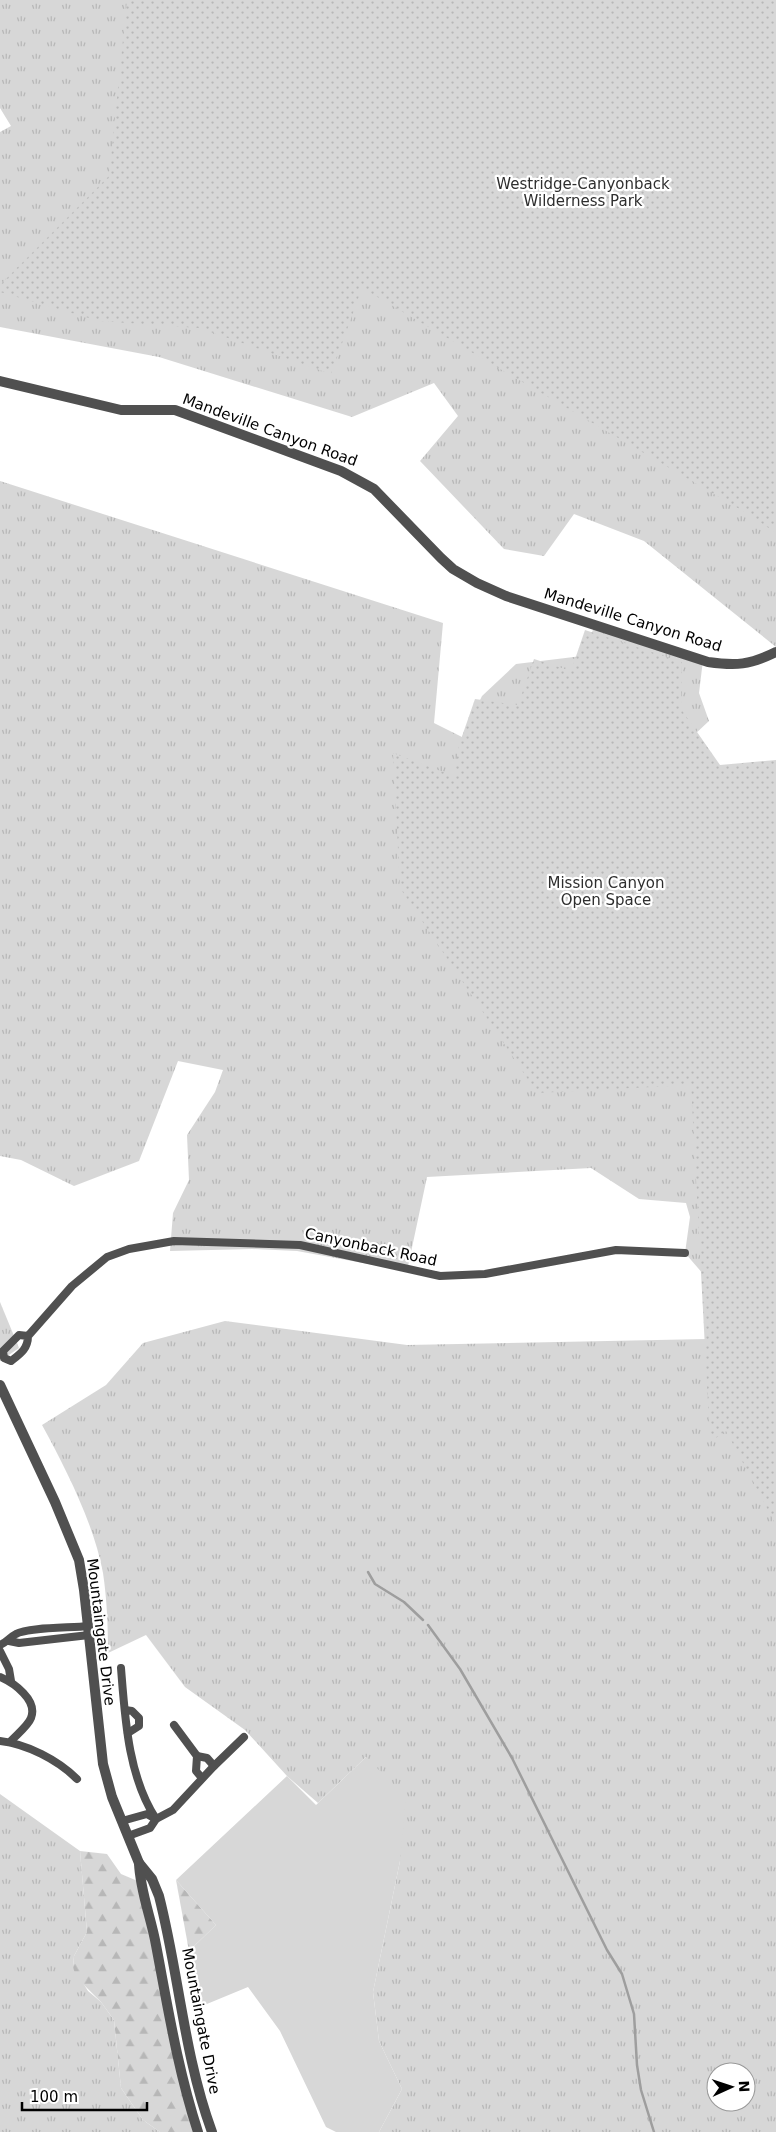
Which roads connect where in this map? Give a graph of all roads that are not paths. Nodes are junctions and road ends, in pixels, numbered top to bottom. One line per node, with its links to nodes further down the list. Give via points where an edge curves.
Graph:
1 (0, 381): 2 (street, Mandeville Canyon Road, via 121,410 175,410 341,471 361,480 386,499 452,569 498,593 708,662 742,665)
2 (776, 652)
3 (685, 1253): 4 (street, Canyonback Road, via 616,1250 485,1274 440,1276 300,1245 174,1241 129,1249 107,1257 72,1286)
4 (28, 1336): 5 (street, via 19,1335); 6 (street, Canyonback Road, via 28,1345)
5 (7, 1346): 6 (street); 6 (street, via 3,1350)
6 (8, 1359)
7 (0, 1385): 9 (street, Mountaingate Drive, via 79,1560)
8 (40, 1630): 9 (street); 10 (street); 11 (street, via 17,1634)
9 (88, 1631): 10 (street); 28 (street, Mountaingate Drive, via 102,1764)
10 (41, 1640): 11 (street)
11 (9, 1641): 12 (street)
12 (0, 1644)
13 (0, 1651): 16 (street)
14 (121, 1668): 17 (street)
15 (0, 1677): 16 (street)
16 (11, 1681): 22 (street, via 24,1694 32,1711 30,1720)
17 (125, 1710): 19 (street); 19 (street, via 132,1711 139,1718 139,1726)
18 (174, 1725): 23 (street)
19 (128, 1733): 27 (street, via 142,1791)
20 (244, 1737): 24 (street)
21 (0, 1741): 22 (street)
22 (10, 1742): 26 (street, via 50,1759)
23 (198, 1756): 24 (street, via 206,1758); 25 (street, via 196,1771)
24 (214, 1766): 25 (street)
25 (202, 1778): 27 (street, via 173,1810)
26 (77, 1779)
27 (156, 1819): 28 (street, via 147,1814); 29 (street, via 150,1828)
28 (122, 1821): 29 (street, Mountaingate Drive)
29 (128, 1836): 30 (street, Mountaingate Drive)
30 (139, 1863): 31 (street, Mountaingate Drive, via 140,1882 152,1924 176,2051); 32 (street, Mountaingate Drive, via 152,1878 159,1896 198,2089)
31 (198, 2132)
32 (212, 2132)

